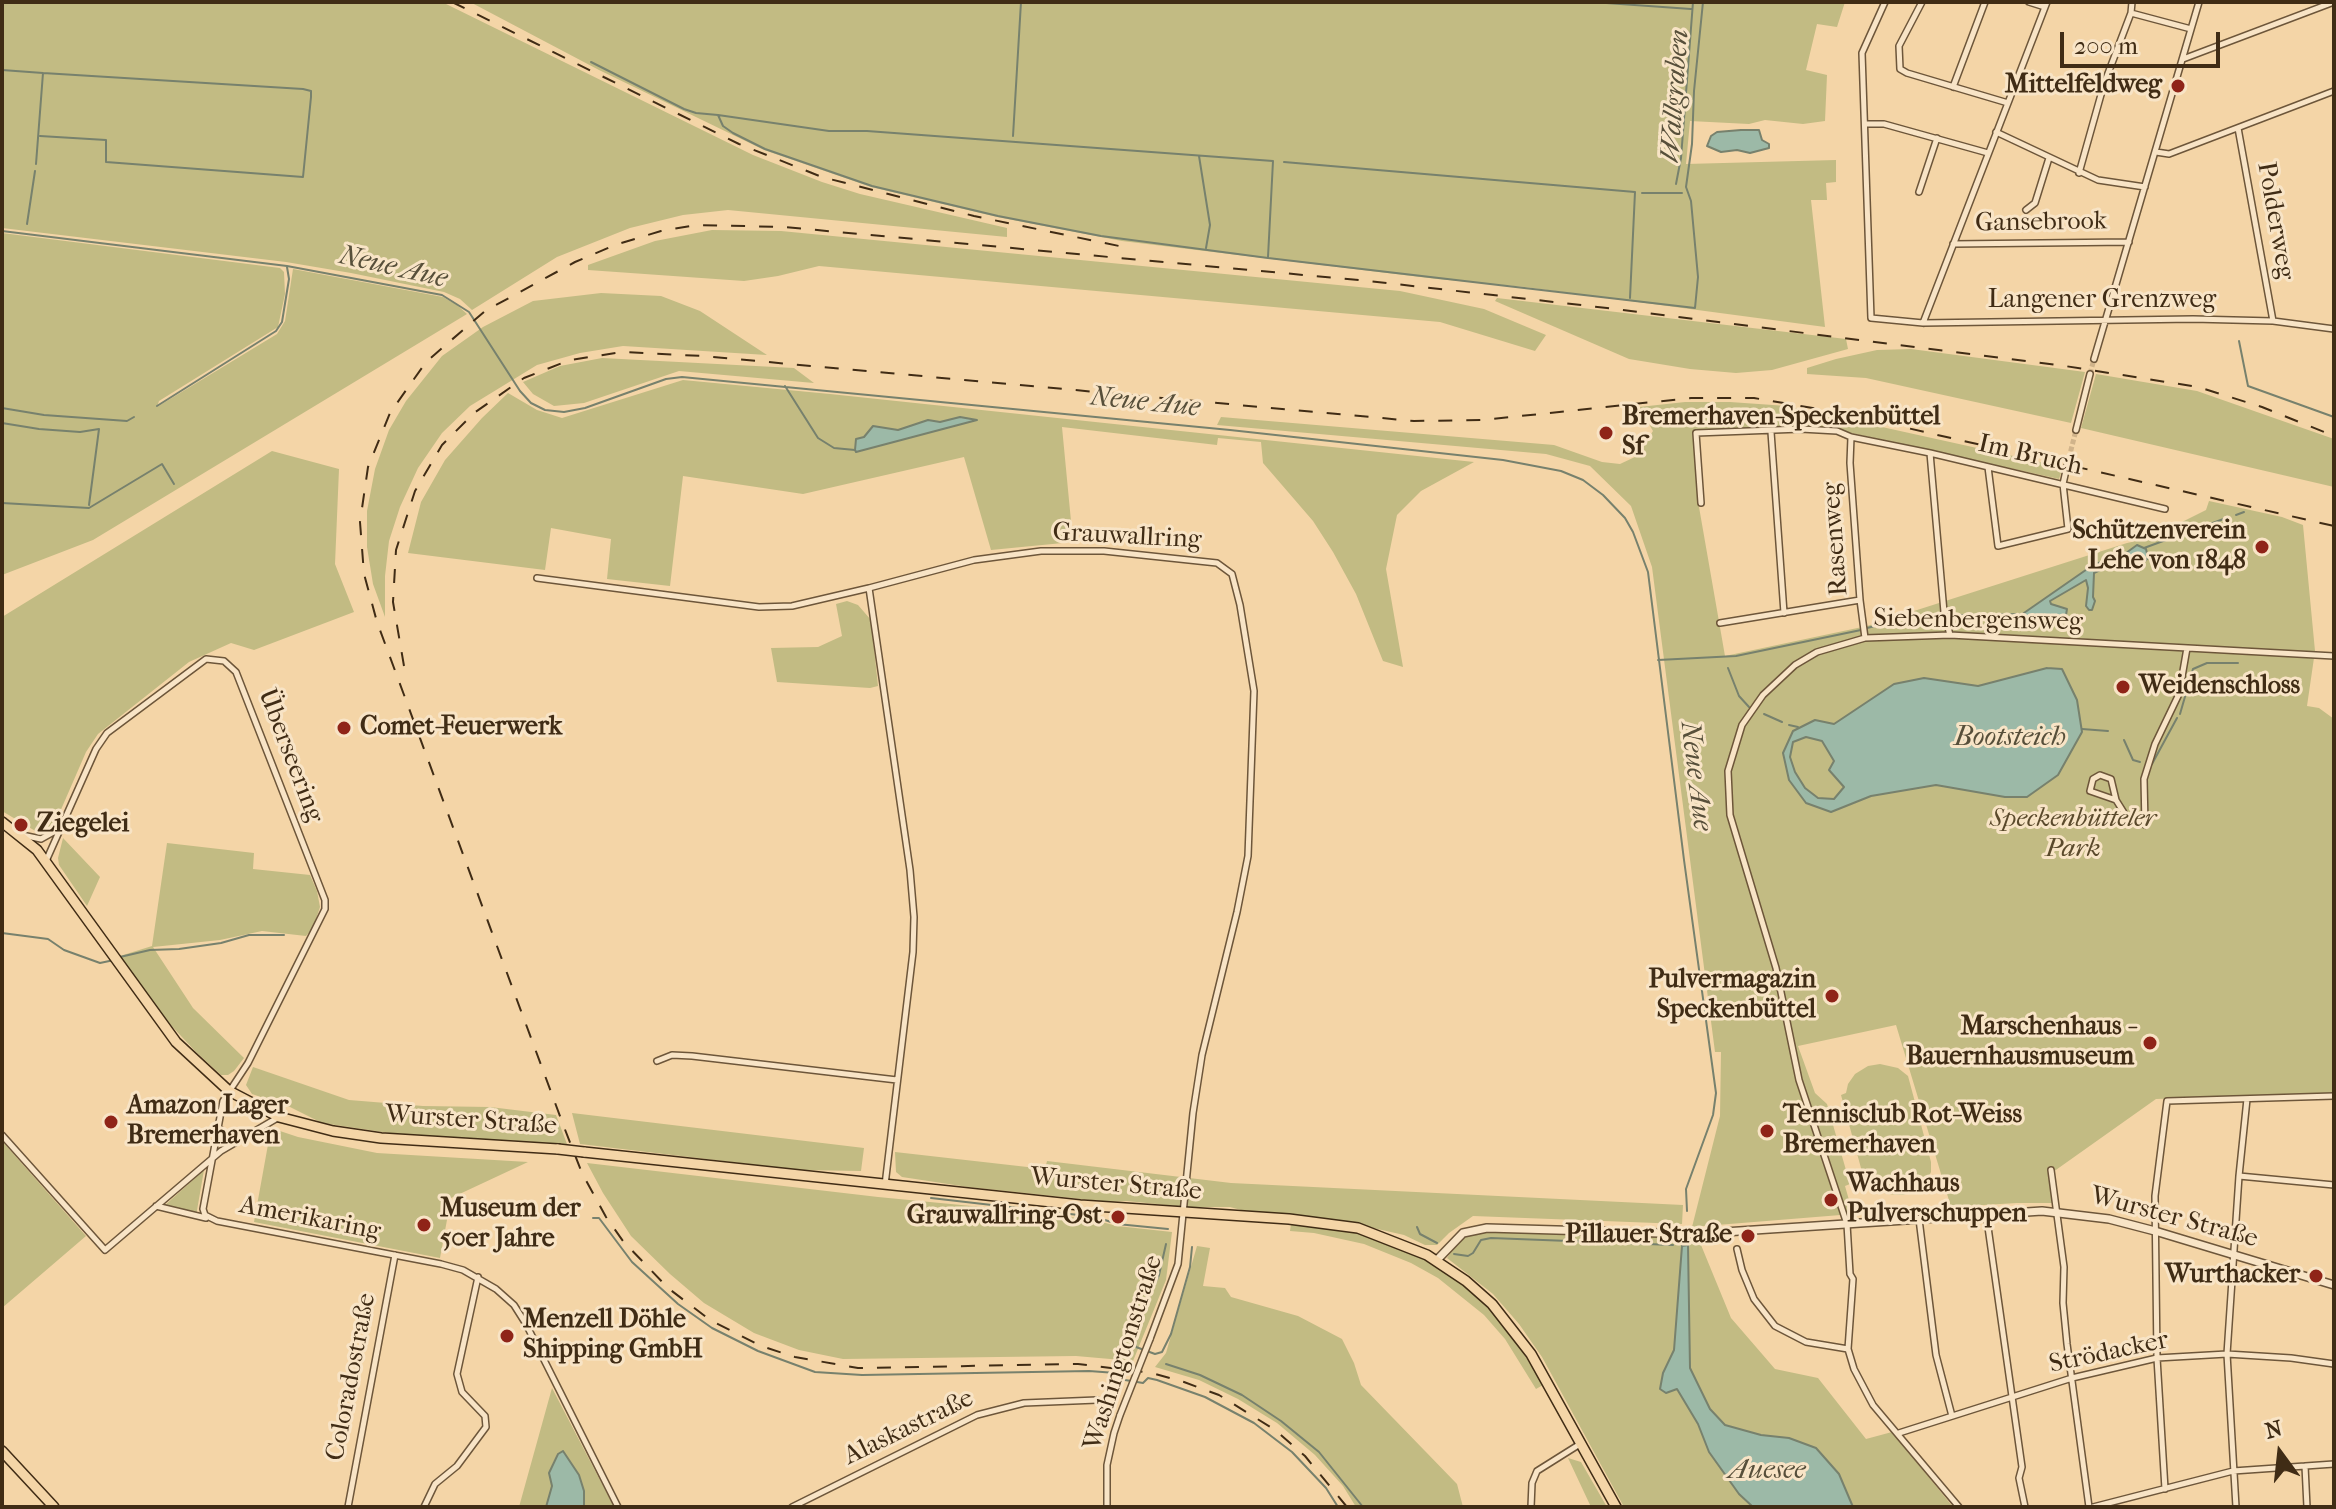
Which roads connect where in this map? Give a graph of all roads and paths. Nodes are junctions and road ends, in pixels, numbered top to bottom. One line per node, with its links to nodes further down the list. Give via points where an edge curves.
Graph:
1 (1885, 2): 15 (street, via 1862,53)
2 (1922, 2): 12 (street, via 1899,46 1900,69)
3 (1985, 2): 12 (street)
4 (2029, 2): 8 (street)
5 (2132, 2): 9 (street)
6 (2199, 2): 10 (street)
7 (2334, 2): 11 (street)
8 (2046, 4): 14 (street)
9 (2131, 13): 10 (street); 22 (street)
10 (2191, 29): 11 (street)
11 (2183, 59): 19 (street)
12 (1953, 87): 14 (street)
13 (2334, 91): 16 (street)
14 (2008, 103): 17 (street)
15 (1865, 124): 18 (street); 30 (street, Langener Grenzweg, via 1871,318)
16 (2238, 128): 19 (street, via 2169,154); 29 (street, Polderweg)
17 (1996, 132): 20 (street); 21 (street)
18 (1937, 138): 20 (street); 24 (street)
19 (2156, 152): 23 (street)
20 (1988, 153): 27 (street)
21 (2049, 158): 22 (street); 25 (street, via 2035,203)
22 (2079, 173): 23 (street)
23 (2145, 187): 26 (street)
24 (1919, 192)
25 (2026, 210)
26 (2129, 242): 27 (street, Gansebrook); 28 (street)
27 (1953, 244): 30 (street)
28 (2106, 321): 29 (street, Langener Grenzweg); 30 (street, Langener Grenzweg); 32 (street)
29 (2273, 321): 31 (street, Langener Grenzweg)
30 (1923, 323)
31 (2334, 329)
32 (2094, 359)
33 (2090, 374): 34 (street)
34 (2076, 430)
35 (1771, 432): 36 (street, Im Bruch, via 1837,431); 41 (street, Im Bruch, via 1696,433); 46 (street)
36 (1851, 437): 37 (street, Im Bruch); 45 (street, Rasenweg)
37 (1930, 453): 39 (street, Im Bruch); 49 (street)
38 (2067, 466): 40 (street)
39 (1988, 467): 40 (street, Im Bruch); 40 (street, via 1998,546 2068,529)
40 (2063, 484): 42 (street, Im Bruch)
41 (1701, 503)
42 (2165, 509)
43 (537, 578): 44 (street, via 759,607 792,606)
44 (869, 588): 58 (street, via 913,893 913,952); 73 (street, Grauwallring, via 974,560 1041,551 1207,560 1232,574 1254,691 1248,856 1202,1055)
45 (1860, 600): 46 (street); 48 (street, Rasenweg)
46 (1784, 613): 47 (street)
47 (1720, 623)
48 (1864, 632): 49 (street, Siebenbergensweg); 77 (street, Siebenbergensweg, via 1817,652 1779,679 1742,725 1728,771 1730,815 1776,968 1799,1080)
49 (1950, 635): 50 (street, Siebenbergensweg)
50 (2187, 648): 51 (street, Siebenbergensweg); 52 (street, via 2179,694 2144,779 2145,825 2126,816)
51 (2334, 656)
52 (2116, 800): 52 (street, via 2111,779 2093,779 2090,791)
53 (2, 822): 55 (main road, Wurster Straße)
54 (60, 827): 55 (street, via 47,838); 56 (street, Überseering); 59 (street, Überseering, via 107,733 206,659 224,661 236,672 325,909)
55 (22, 835): 56 (main road, Wurster Straße)
56 (46, 861): 59 (main road, Wurster Straße, via 176,1042)
57 (657, 1061): 58 (street, via 692,1056)
58 (897, 1080): 69 (street)
59 (229, 1091): 62 (main road, Wurster Straße); 63 (street, Amerikaring)
60 (2334, 1096): 61 (street)
61 (2247, 1099): 68 (street); 78 (street, via 2167,1101)
62 (279, 1117): 65 (street); 69 (main road, Wurster Straße, bridge, via 381,1138 558,1149)
63 (218, 1127): 65 (street); 66 (street, Amerikaring)
64 (2, 1135): 71 (street, via 105,1250)
65 (239, 1141): 66 (street)
66 (212, 1159): 71 (street); 75 (street, Amerikaring, via 203,1209)
67 (2051, 1170): 72 (street)
68 (2239, 1176): 70 (street); 80 (street)
69 (885, 1185): 73 (main road, Wurster Straße)
70 (2334, 1185)
71 (156, 1206): 75 (street)
72 (2055, 1212): 74 (street, Wurster Straße); 78 (street, Wurster Straße); 89 (street)
73 (1183, 1213): 82 (main road, Wurster Straße, via 1341,1224); 105 (street, Washingtonstraße, bridge, via 1178,1264 1120,1415 1107,1465)
74 (1986, 1213): 76 (street, Wurster Straße); 90 (street)
75 (207, 1218): 81 (street, Amerikaring)
76 (1919, 1219): 77 (street, Wurster Straße); 92 (street, via 1936,1355)
77 (1847, 1224): 82 (street, Wurster Straße, via 1670,1234 1476,1229 1453,1240); 85 (street, Siebenbergensweg, via 1853,1279)
78 (2155, 1231): 80 (street, Wurster Straße); 87 (street)
79 (1737, 1249): 85 (street, via 1766,1318 1806,1342)
80 (2232, 1254): 84 (street, Wurster Straße); 86 (street)
81 (395, 1255): 83 (street, Amerikaring); 101 (street, Coloradostraße)
82 (1436, 1261): 94 (main road, via 1477,1288 1506,1319)
83 (478, 1277): 102 (street, via 457,1374 462,1392 487,1421 457,1466 435,1484); 103 (street, Amerikaring, via 514,1305 526,1324)
84 (2334, 1285)
85 (1848, 1349): 93 (street, via 1873,1405)
86 (2227, 1354): 87 (street, Strödacker); 88 (street, Strödacker); 98 (street)
87 (2157, 1358): 89 (street, Strödacker); 99 (street)
88 (2334, 1364)
89 (2072, 1378): 90 (street, Strödacker); 110 (street)
90 (2012, 1397): 92 (street, Strödacker); 109 (street)
91 (1097, 1400): 104 (street, Alaskastraße, via 1024,1403 977,1415)
92 (1952, 1416): 93 (street, Strödacker)
93 (1898, 1433): 108 (street)
94 (1580, 1444): 106 (street, via 1537,1471); 107 (main road)
95 (2, 1451): 100 (main road)
96 (2334, 1464): 97 (street)
97 (2305, 1466): 98 (street); 112 (street)
98 (2233, 1471): 99 (street); 111 (street)
99 (2165, 1489): 110 (street)
100 (54, 1507)
101 (348, 1507)
102 (424, 1507)
103 (618, 1507)
104 (792, 1507)
105 (1107, 1507)
106 (1531, 1507)
107 (1616, 1507)
108 (1959, 1507)
109 (2025, 1507)
110 (2091, 1507)
111 (2236, 1507)
112 (2307, 1507)

